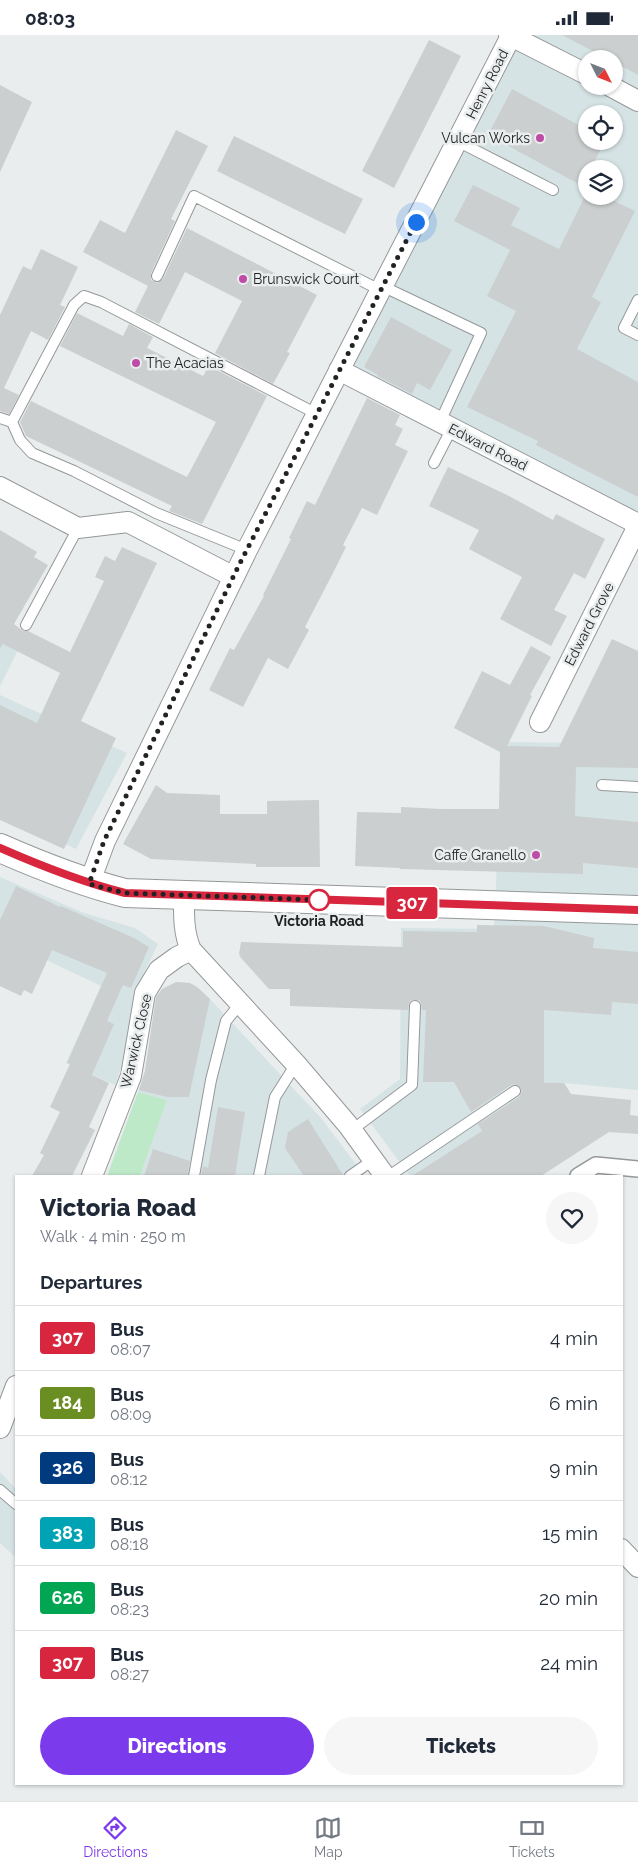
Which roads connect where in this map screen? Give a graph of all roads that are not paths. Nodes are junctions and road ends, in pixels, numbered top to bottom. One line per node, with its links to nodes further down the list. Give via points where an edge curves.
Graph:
1 (510, 36): 2 (street); 5 (street, Henry Road)
2 (578, 70)
3 (623, 93): 4 (street)
4 (638, 101)
5 (457, 141): 6 (lane); 8 (street, Henry Road)
6 (553, 190)
7 (157, 276): 8 (lane, via 194,196)
8 (381, 288): 11 (street, Henry Road); 15 (lane, via 481,333)
9 (638, 300): 10 (lane, via 624,328)
10 (638, 335)
11 (339, 370): 12 (street, Henry Road); 15 (street, Edward Road)
12 (317, 414): 14 (lane, via 84,296 74,305); 20 (street, Henry Road)
13 (0, 418): 14 (lane)
14 (12, 422): 20 (lane, via 20,440 32,453 156,513)
15 (446, 425): 16 (lane); 18 (street, Edward Road)
16 (434, 463)
17 (0, 487): 19 (street)
18 (638, 525): 23 (street, Edward Grove)
19 (78, 528): 21 (street, via 128,522); 22 (lane)
20 (247, 550): 21 (street, Henry Road)
21 (234, 577): 27 (street, Henry Road, via 104,841)
22 (26, 625)
23 (540, 721)
24 (602, 785): 25 (lane)
25 (638, 787)
26 (0, 847): 27 (main road)
27 (89, 884): 28 (main road, via 125,893)
28 (184, 895): 29 (main road); 30 (street, via 184,926)
29 (638, 910)
30 (191, 950): 31 (street); 38 (street, Warwick Close, via 159,970 145,993 131,1076)
31 (240, 1004): 33 (street); 39 (lane, via 226,1021 211,1080)
32 (415, 1006): 35 (lane, via 412,1085)
33 (296, 1064): 35 (street); 40 (lane, via 275,1097)
34 (515, 1091): 42 (lane)
35 (352, 1130): 36 (street)
36 (379, 1168): 41 (lane)
37 (638, 1169): 43 (street, via 596,1165)
38 (92, 1175)
39 (194, 1175)
40 (259, 1175)
41 (354, 1175)
42 (389, 1175)
43 (580, 1175)
44 (15, 1390): 45 (street)
45 (0, 1428)
46 (0, 1490): 47 (lane)
47 (15, 1503)
48 (623, 1551): 49 (street)
49 (638, 1567)

